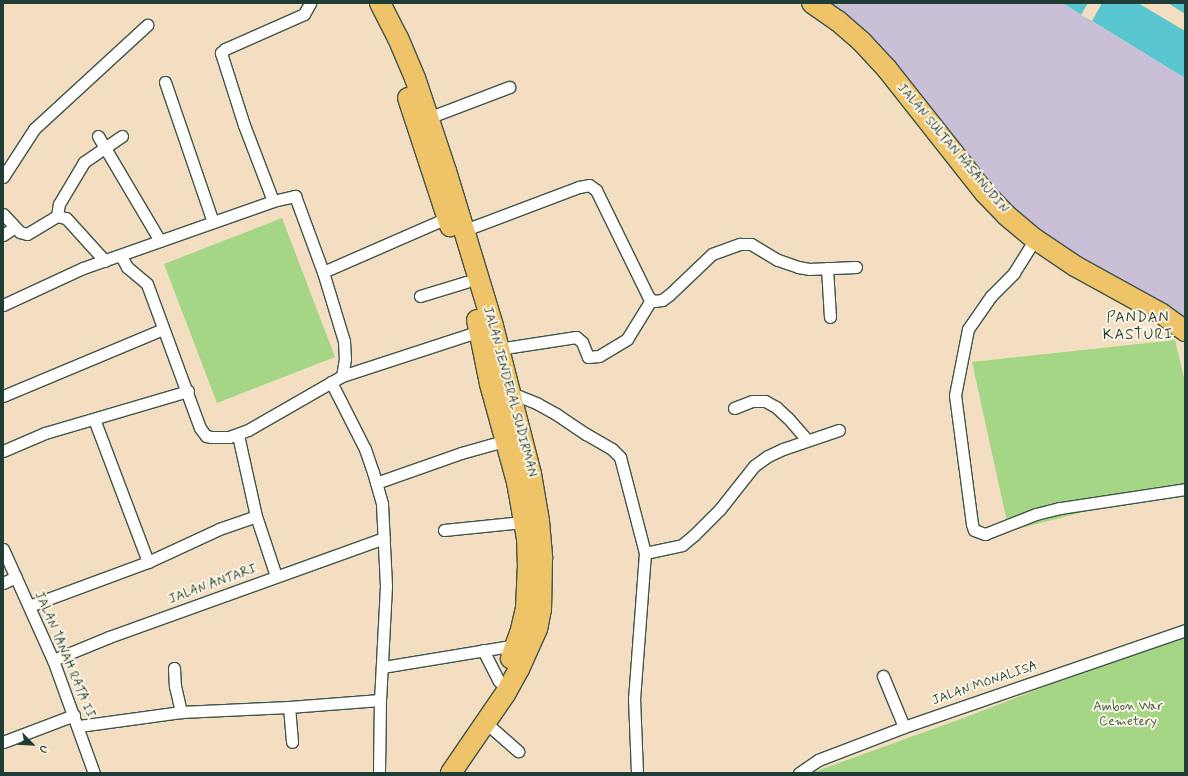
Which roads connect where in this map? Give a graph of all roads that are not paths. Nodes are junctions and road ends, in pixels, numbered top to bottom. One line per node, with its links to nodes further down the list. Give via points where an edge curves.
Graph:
1 (310, 3): 13 (street, via 304,14 221,53 244,125)
2 (368, 3): 16 (highway, JALAN JENDERAL SUDIRMAN, via 388,41 404,82 423,147)
3 (380, 3): 8 (highway, JALAN JENDERAL SUDIRMAN, via 398,38)
4 (812, 3): 20 (highway, JALAN SULTAN HASANUDIN, via 862,42 887,69 985,193)
5 (147, 25): 12 (street, via 34,129)
6 (165, 82): 17 (street)
7 (509, 87): 8 (street)
8 (428, 118): 16 (highway, JALAN JENDERAL SUDIRMAN)
9 (98, 136): 11 (street)
10 (122, 136): 11 (street)
11 (106, 149): 15 (street, via 84,162 58,204); 21 (street)
12 (3, 177)
13 (273, 201): 17 (street); 26 (street, via 293,196 297,199)
14 (3, 214): 18 (street)
15 (56, 216): 18 (street, via 31,233 20,232); 23 (street, via 62,216 71,222)
16 (457, 220): 26 (street); 27 (highway, JALAN JENDERAL SUDIRMAN); 29 (street, via 579,187 592,186); 35 (highway, JALAN JENDERAL SUDIRMAN)
17 (213, 222): 21 (street)
18 (15, 226): 19 (street)
19 (3, 235)
20 (1035, 239): 34 (highway, JALAN SULTAN HASANUDIN, via 1075,266 1162,314); 50 (street, via 1014,273 991,296 968,329 955,394 974,530 985,534 1036,514 1060,508)
21 (160, 241): 22 (street)
22 (121, 256): 23 (street); 32 (street, via 128,267 146,284)
23 (105, 261): 30 (street, via 83,268)
24 (856, 267): 25 (street)
25 (827, 268): 29 (street, via 798,267 778,260 751,244 740,244 712,254 669,295 657,301); 31 (street)
26 (323, 272): 36 (street, via 344,341 345,359)
27 (466, 282): 28 (street); 33 (highway, JALAN JENDERAL SUDIRMAN)
28 (420, 296)
29 (651, 300): 35 (street, via 627,339 599,356 588,357 582,342 576,337)
30 (3, 305)
31 (830, 317)
32 (163, 329): 39 (street); 41 (street)
33 (480, 331): 36 (street); 38 (highway, JALAN JENDERAL SUDIRMAN)
34 (1185, 331)
35 (498, 349): 40 (highway, JALAN JENDERAL SUDIRMAN)
36 (342, 376): 37 (street)
37 (331, 382): 45 (street); 49 (street, via 358,434)
38 (490, 384): 40 (street); 47 (highway, JALAN JENDERAL SUDIRMAN)
39 (188, 391): 43 (street); 45 (street, via 200,428 206,436 216,438)
40 (509, 392): 56 (street, via 538,404 617,452); 74 (highway, JALAN JENDERAL SUDIRMAN, via 531,474 539,521 542,559 540,609 531,645)
41 (3, 396)
42 (734, 408): 46 (street, via 752,400 765,401 788,418)
43 (94, 419): 48 (street, via 45,433); 57 (street)
44 (838, 430): 46 (street)
45 (238, 435): 51 (street)
46 (807, 440): 56 (street, via 782,449 754,466 720,509 682,545)
47 (504, 441): 49 (street, via 461,453); 52 (highway, JALAN JENDERAL SUDIRMAN, via 516,482)
48 (3, 451)
49 (376, 483): 54 (street, via 382,504)
50 (1185, 489)
51 (256, 516): 57 (street, via 219,529); 58 (street)
52 (523, 522): 53 (street); 63 (highway, JALAN JENDERAL SUDIRMAN, via 528,565 526,608)
53 (444, 530)
54 (384, 538): 58 (street, JALAN ANTARI); 66 (street, via 386,586)
55 (3, 549): 59 (street, JALAN TANAH RATA II)
56 (645, 553): 84 (street, via 634,698)
57 (148, 562): 61 (street)
58 (276, 576): 65 (street, JALAN ANTARI)
59 (16, 577): 60 (street); 61 (street, JALAN TANAH RATA II)
60 (3, 583)
61 (29, 606): 65 (street, JALAN TANAH RATA II)
62 (1185, 630): 76 (street, JALAN MONALISA)
63 (516, 646): 64 (street); 69 (highway, JALAN JENDERAL SUDIRMAN)
64 (483, 650): 66 (street); 69 (street)
65 (53, 660): 73 (street, JALAN TANAH RATA II)
66 (383, 667): 70 (street)
67 (174, 668): 72 (street)
68 (883, 676): 76 (street)
69 (499, 681): 82 (highway, JALAN JENDERAL SUDIRMAN)
70 (380, 700): 71 (street); 81 (street)
71 (289, 707): 72 (street); 78 (street)
72 (181, 712): 75 (street)
73 (74, 715): 75 (street, JALAN TANAH RATA II); 77 (street)
74 (486, 723): 79 (street); 83 (highway, JALAN JENDERAL SUDIRMAN)
75 (79, 726): 80 (street, JALAN TANAH RATA II)
76 (904, 727): 85 (street, JALAN MONALISA, via 818,760)
77 (3, 742)
78 (292, 742)
79 (518, 751)
80 (94, 773)
81 (379, 773)
82 (437, 773)
83 (450, 773)
84 (637, 773)
85 (799, 773)

